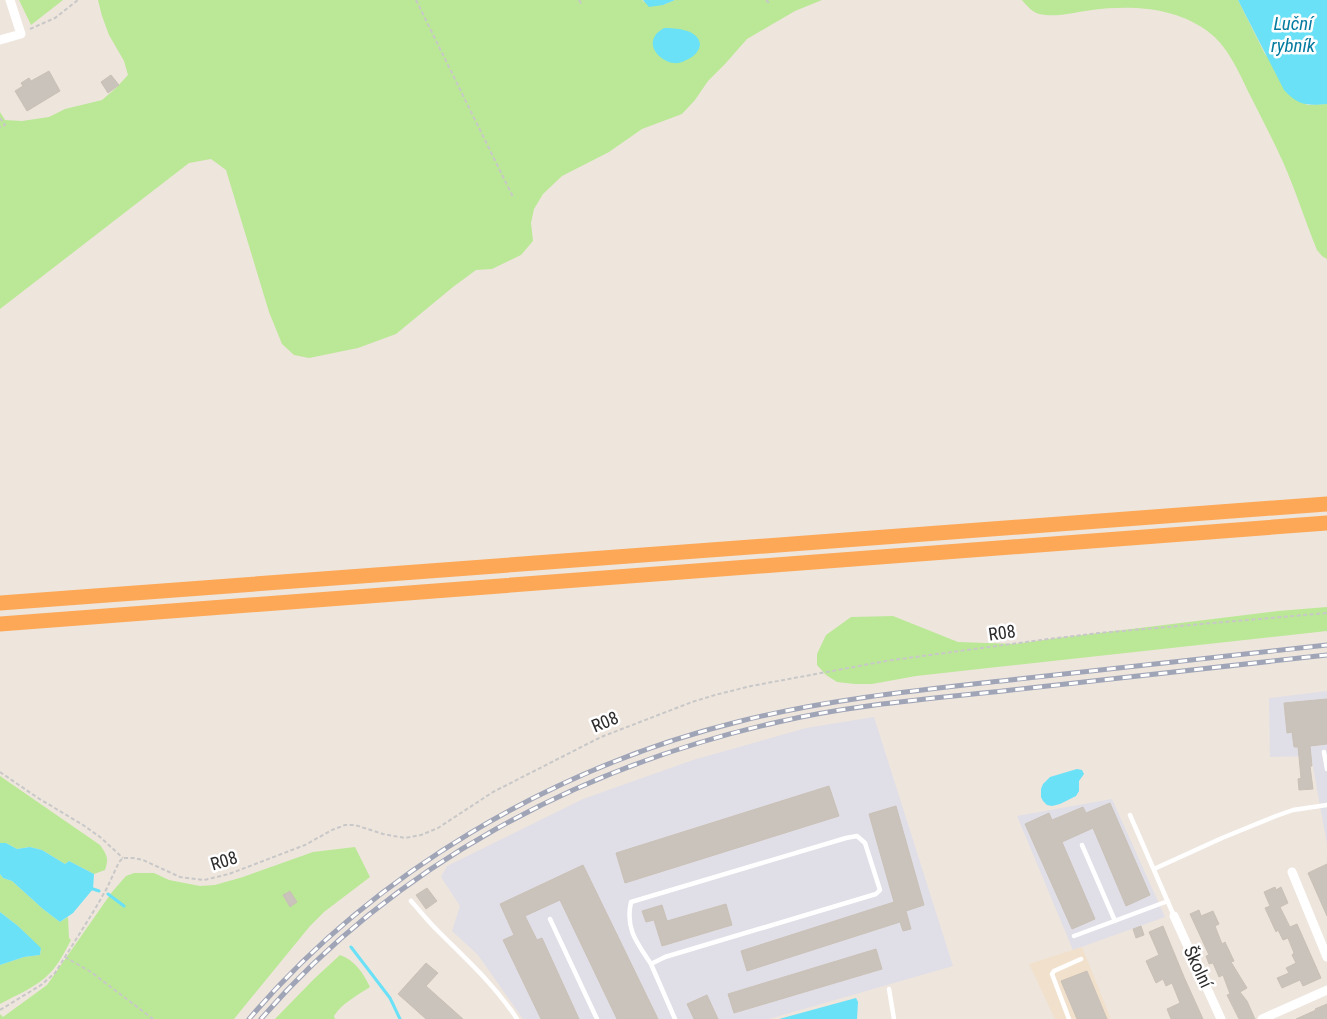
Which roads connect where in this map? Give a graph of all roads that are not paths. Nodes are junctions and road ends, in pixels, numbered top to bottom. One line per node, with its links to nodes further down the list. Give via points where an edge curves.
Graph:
1 (10, 0): 2 (street, via 21,34)
2 (0, 40)
3 (1327, 504): 5 (highway)
4 (1327, 523): 6 (highway)
5 (0, 603)
6 (0, 624)
7 (1324, 752): 8 (lane)
8 (1327, 769)
9 (1327, 805): 12 (lane, via 1276,816)
10 (1130, 815): 12 (lane)
11 (1082, 844): 18 (lane)
12 (1154, 869): 15 (lane)
13 (1292, 872): 20 (street)
14 (411, 901): 25 (lane, via 480,972)
15 (1168, 901): 16 (lane); 18 (lane)
16 (1174, 916): 30 (street, Školní)
17 (550, 919): 26 (lane)
18 (1115, 921): 19 (lane)
19 (1074, 936)
20 (1327, 956)
21 (1081, 959): 29 (lane, via 1052,974)
22 (651, 964): 22 (lane, via 665,957 876,894 880,890 866,843 857,836 846,838 631,902 628,914 630,927); 27 (lane)
23 (889, 989): 28 (lane)
24 (1327, 990): 31 (street)
25 (517, 1019)
26 (597, 1019)
27 (675, 1019)
28 (894, 1019)
29 (1069, 1019)
30 (1221, 1019)
31 (1262, 1019)

